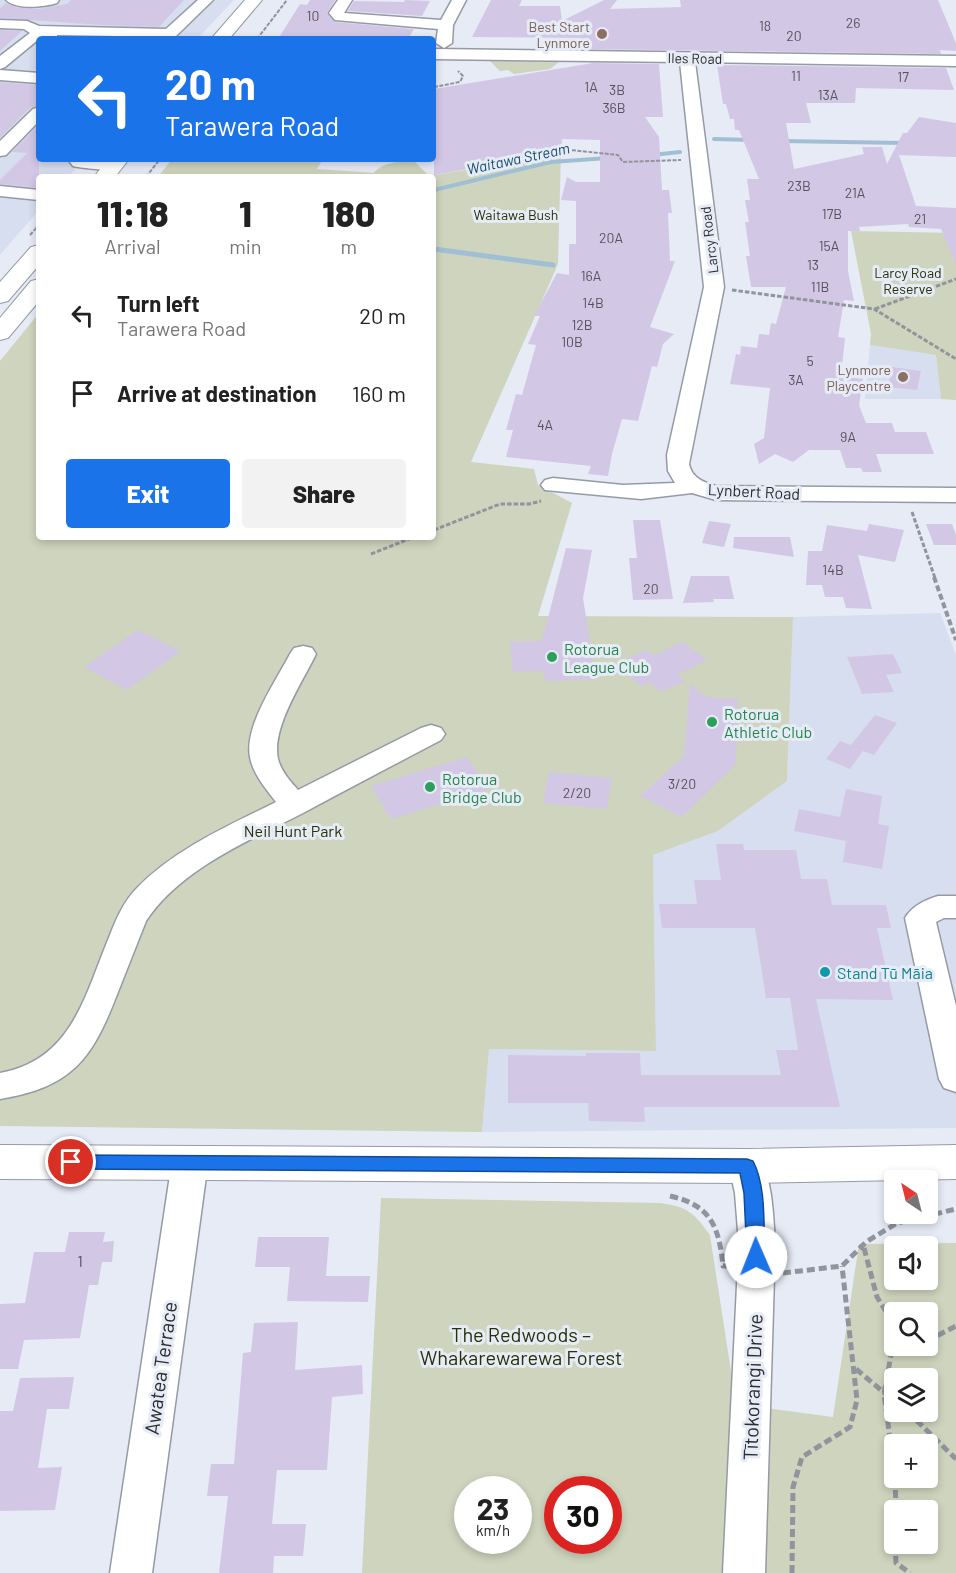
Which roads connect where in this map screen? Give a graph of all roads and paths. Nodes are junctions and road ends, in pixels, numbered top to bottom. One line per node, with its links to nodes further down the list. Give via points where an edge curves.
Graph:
1 (13, 0): 2 (street)
2 (52, 0)
3 (206, 0): 11 (street, via 170,34)
4 (254, 0): 12 (main road)
5 (287, 0): 13 (path)
6 (345, 0): 9 (street, via 336,13 340,17)
7 (459, 0): 9 (street)
8 (0, 24): 10 (street, via 27,26)
9 (446, 25): 15 (street)
10 (37, 36)
11 (82, 36)
12 (223, 36)
13 (259, 36)
14 (36, 38): 18 (street)
15 (438, 54): 16 (street, Iles Road)
16 (687, 57): 17 (street, Iles Road); 43 (street, Larcy Road, via 714,279 677,459 680,476)
17 (956, 62)
18 (0, 64)
19 (452, 69): 22 (path, via 464,79)
20 (0, 75): 21 (street)
21 (33, 78)
22 (436, 87)
23 (36, 104): 25 (street, via 31,103)
24 (36, 115): 27 (street)
25 (0, 134)
26 (561, 149): 28 (path, via 618,155 623,162)
27 (0, 151)
28 (687, 160)
29 (79, 162): 30 (street)
30 (99, 162)
31 (158, 162): 32 (path)
32 (148, 174)
33 (0, 191): 34 (street)
34 (36, 195)
35 (36, 255): 39 (main road)
36 (956, 279): 40 (path)
37 (726, 289): 40 (path)
38 (36, 290): 41 (main road)
39 (0, 296)
40 (874, 309): 42 (path)
41 (0, 333)
42 (956, 359)
43 (693, 486): 44 (street, Lynbert Road, via 643,494); 45 (street, Lynbert Road, via 738,494)
44 (550, 492): 47 (path, via 529,504 500,504)
45 (956, 495)
46 (908, 502): 50 (path)
47 (436, 529)
48 (406, 540): 49 (path)
49 (370, 554)
50 (956, 640)
51 (303, 654): 53 (street, via 264,734 263,757 274,779)
52 (431, 734): 53 (street)
53 (295, 805): 56 (street, via 193,859 156,887 132,918 76,1048 40,1074)
54 (956, 907): 55 (street, via 938,907 920,918)
55 (956, 1079)
56 (0, 1086)
57 (0, 1162): 58 (main road)
58 (190, 1162): 60 (main road); 75 (street, Awatea Terrace)
59 (956, 1162): 60 (main road)
60 (747, 1166): 76 (street, Tītokorangi Drive, via 757,1244)
61 (664, 1196): 65 (path, via 691,1202 708,1216 718,1230 723,1266)
62 (956, 1209): 64 (path, via 897,1223 866,1242)
63 (864, 1248): 67 (path, via 875,1297)
64 (842, 1266): 66 (path); 70 (path)
65 (733, 1267)
66 (778, 1273)
67 (884, 1313)
68 (956, 1326): 69 (path)
69 (938, 1335)
70 (855, 1369): 71 (path); 77 (path, via 857,1400 850,1427 802,1457 793,1487)
71 (884, 1394)
72 (918, 1422): 73 (path)
73 (956, 1459)
74 (896, 1554): 78 (path, via 896,1563)
75 (131, 1573)
76 (744, 1573)
77 (792, 1573)
78 (910, 1573)

